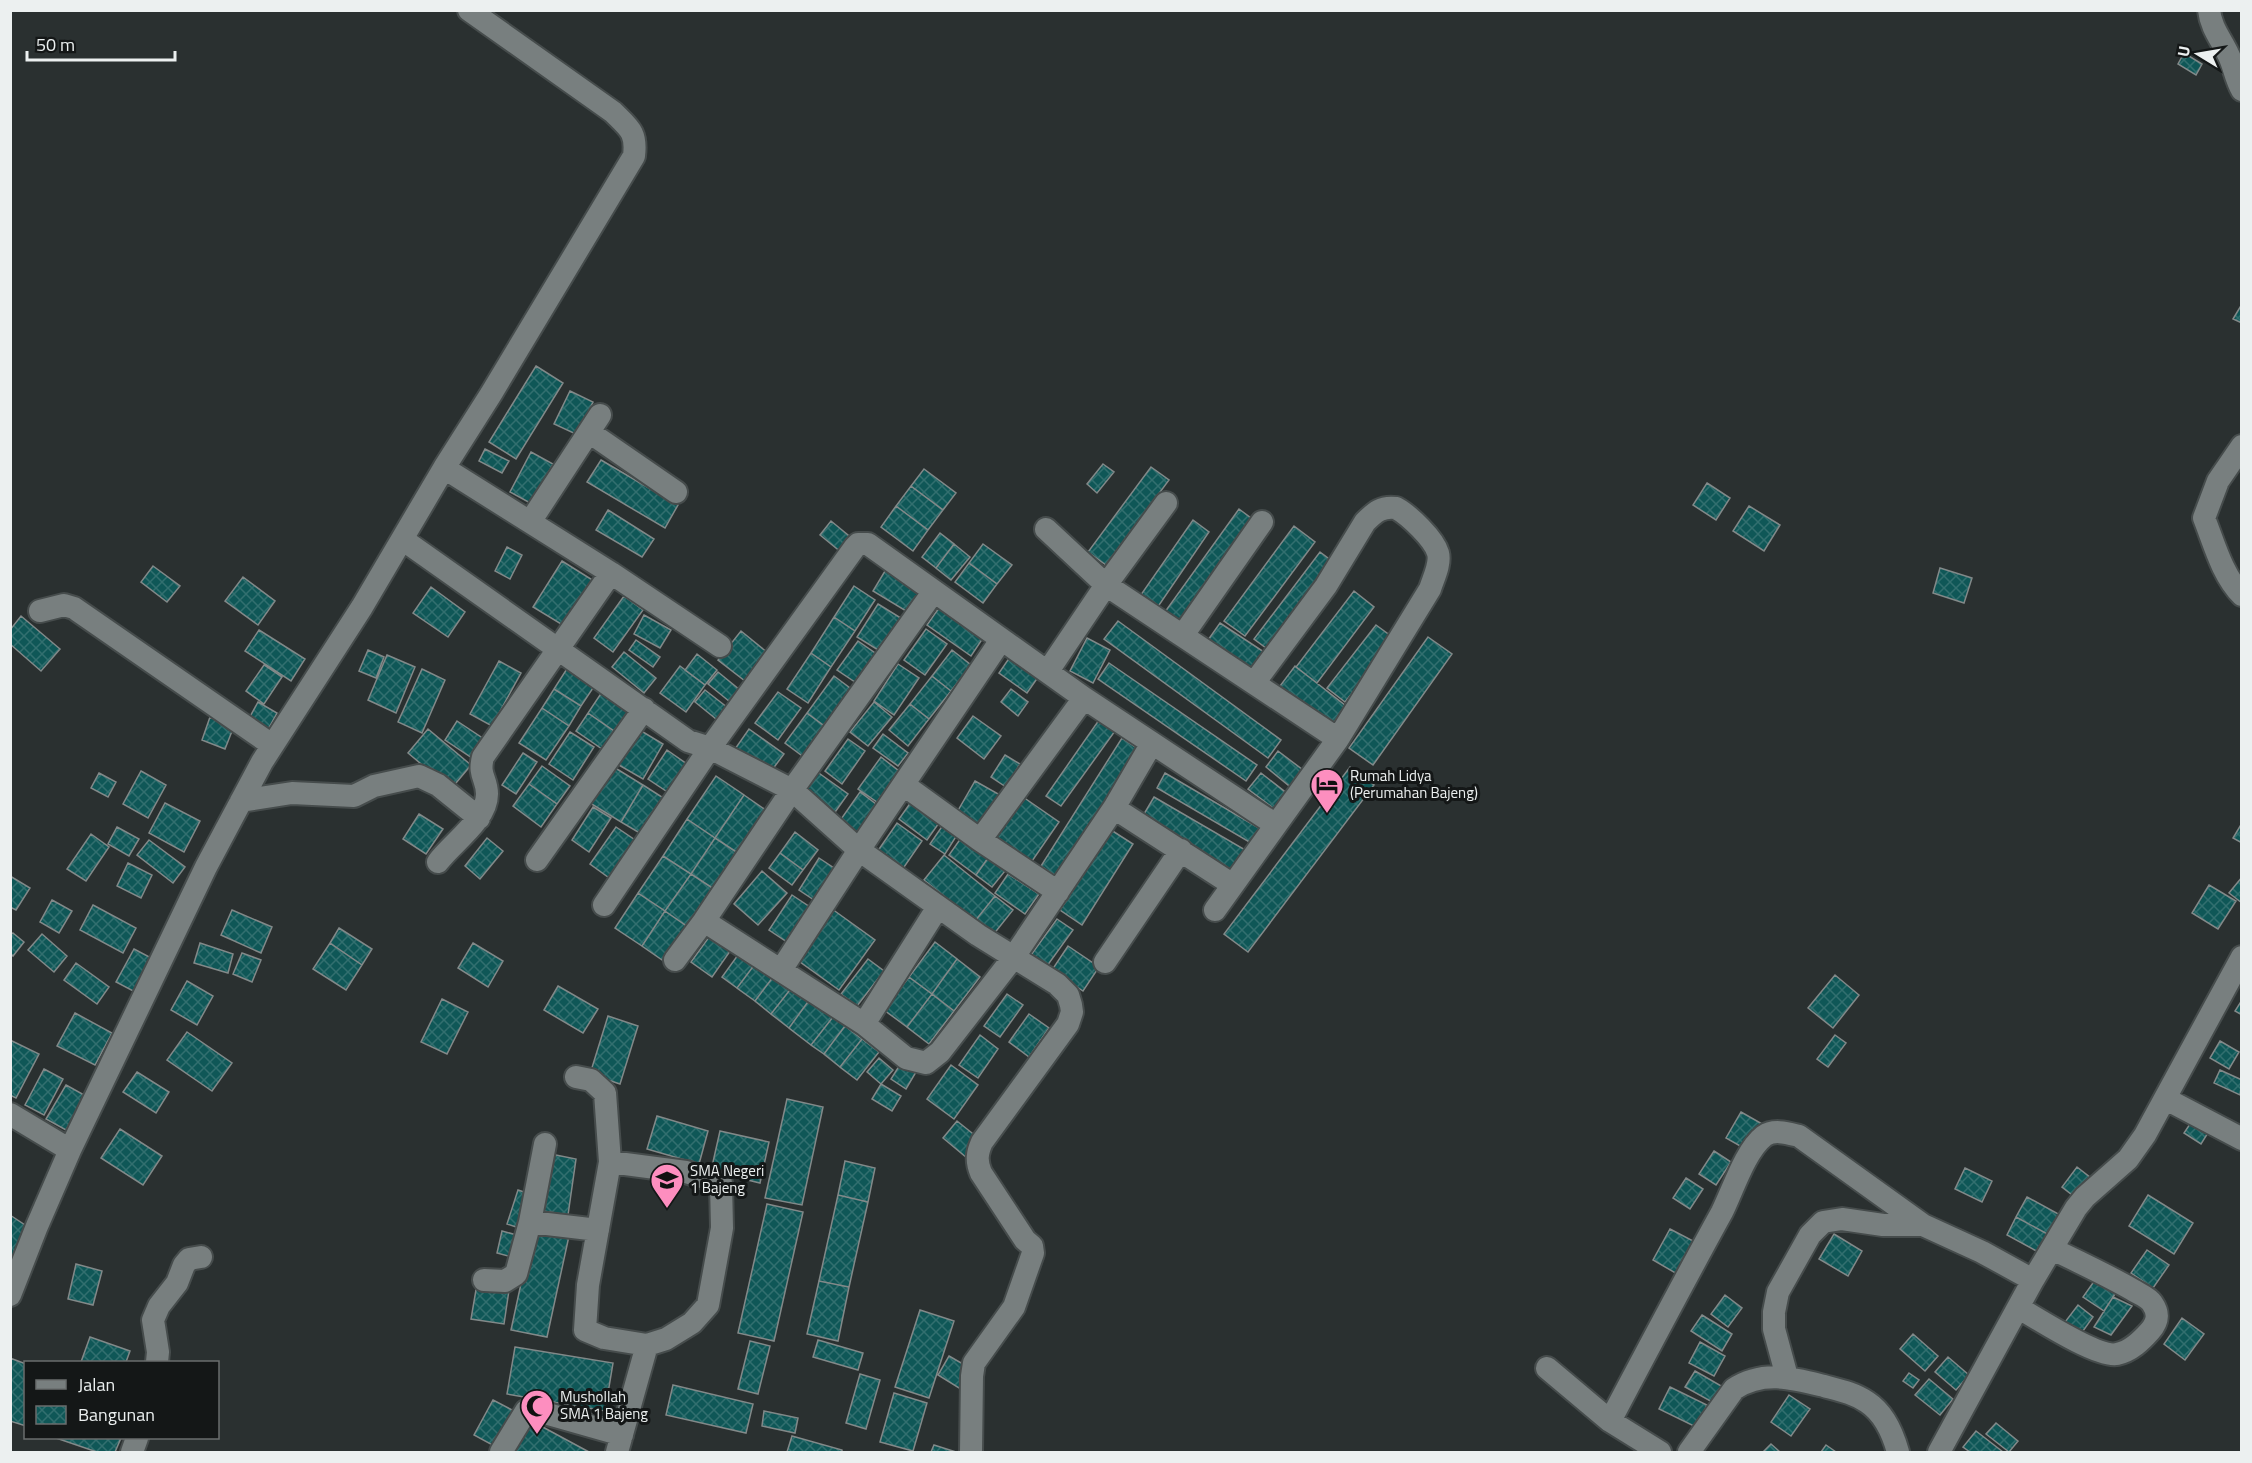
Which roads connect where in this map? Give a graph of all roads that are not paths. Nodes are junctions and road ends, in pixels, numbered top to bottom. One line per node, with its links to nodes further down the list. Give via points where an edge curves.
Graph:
1 (469, 10): 5 (street, via 613,112 632,130 636,146 627,172)
2 (2209, 10): 3 (street, via 2213,29 2229,56)
3 (2241, 90)
4 (2241, 446): 15 (street, via 2218,481 2204,518 2223,566)
5 (444, 468): 8 (street); 11 (street)
6 (676, 492): 8 (street, via 595,423)
7 (1166, 503): 13 (street)
8 (530, 522): 12 (street)
9 (1262, 522): 17 (street)
10 (1046, 529): 13 (street)
11 (402, 539): 20 (street); 27 (street, via 320,675)
12 (611, 573): 19 (street); 20 (street)
13 (1106, 585): 17 (street); 21 (street)
14 (934, 591): 18 (street); 28 (street, via 875,548 858,544); 30 (street)
15 (2241, 595)
16 (40, 611): 27 (street, via 64,605 74,608)
17 (1183, 635): 22 (street)
18 (1001, 640): 21 (street); 29 (street)
19 (720, 646)
20 (558, 650): 24 (street); 33 (street, via 483,757 480,767 487,794)
21 (1048, 671): 23 (street)
22 (1254, 683): 25 (street); 25 (street, via 1326,586 1365,522 1380,508 1396,508 1405,513 1418,524 1438,553 1437,569 1425,599)
23 (1084, 698): 26 (street); 35 (street)
24 (644, 709): 28 (street, via 688,741); 38 (street)
25 (1338, 739): 34 (street)
26 (1152, 743): 32 (street); 34 (street)
27 (272, 745): 31 (street)
28 (710, 748): 30 (street); 42 (street)
29 (904, 785): 35 (street); 36 (street)
30 (792, 790): 36 (street); 45 (street)
31 (241, 801): 33 (street, via 292,793 354,796 396,779 419,776); 57 (street)
32 (1114, 808): 37 (street); 41 (street)
33 (479, 818): 39 (street)
34 (1276, 825): 40 (street)
35 (980, 840): 41 (street)
36 (859, 850): 43 (street); 50 (street)
37 (1181, 850): 40 (street); 48 (street)
38 (537, 860)
39 (438, 862)
40 (1233, 885): 44 (street)
41 (1058, 892): 46 (street)
42 (604, 905)
43 (938, 907): 46 (street); 51 (street)
44 (1215, 910)
45 (704, 921): 47 (street); 50 (street)
46 (1013, 958): 51 (street, via 940,1052 926,1063 906,1058); 75 (street, via 1057,984 1068,995 1072,1012 1068,1024 978,1152 981,1173 1033,1253 1014,1307 972,1369)
47 (675, 960)
48 (1105, 962)
49 (2239, 965): 53 (street)
50 (781, 970): 51 (street)
51 (864, 1024)
52 (576, 1077): 58 (street, via 591,1080 605,1093)
53 (2166, 1099): 55 (street); 62 (street, via 2128,1159 2085,1197)
54 (10, 1114): 57 (street)
55 (2241, 1139)
56 (545, 1144): 59 (street)
57 (70, 1150): 66 (street)
58 (610, 1162): 61 (street); 68 (street, via 686,1172 721,1183 722,1228 708,1305 692,1323)
59 (530, 1222): 61 (street); 64 (street, via 516,1274 505,1281)
60 (1923, 1225): 65 (street); 71 (street, via 1842,1220 1824,1222 1810,1235 1778,1292 1774,1312 1774,1329); 72 (street, via 1799,1136 1770,1132 1750,1154)
61 (598, 1230): 68 (street, via 585,1330 604,1338)
62 (2052, 1249): 65 (street); 67 (street, via 2150,1300 2157,1311 2155,1326 2140,1344 2118,1354 2102,1353)
63 (201, 1257): 69 (street, via 189,1259 184,1265 177,1284 153,1320)
64 (484, 1280)
65 (2033, 1280): 67 (street)
66 (10, 1295)
67 (2019, 1308): 79 (street)
68 (647, 1345): 73 (street)
69 (157, 1361)
70 (1546, 1368): 72 (street)
71 (1787, 1377): 77 (street, via 1758,1379 1734,1389); 78 (street, via 1848,1392 1868,1402 1883,1417)
72 (1610, 1421): 76 (street)
73 (620, 1444): 74 (street, via 534,1410 526,1411)
74 (501, 1452)
75 (971, 1452)
76 (1660, 1452)
77 (1689, 1452)
78 (1898, 1452)
79 (1939, 1452)

